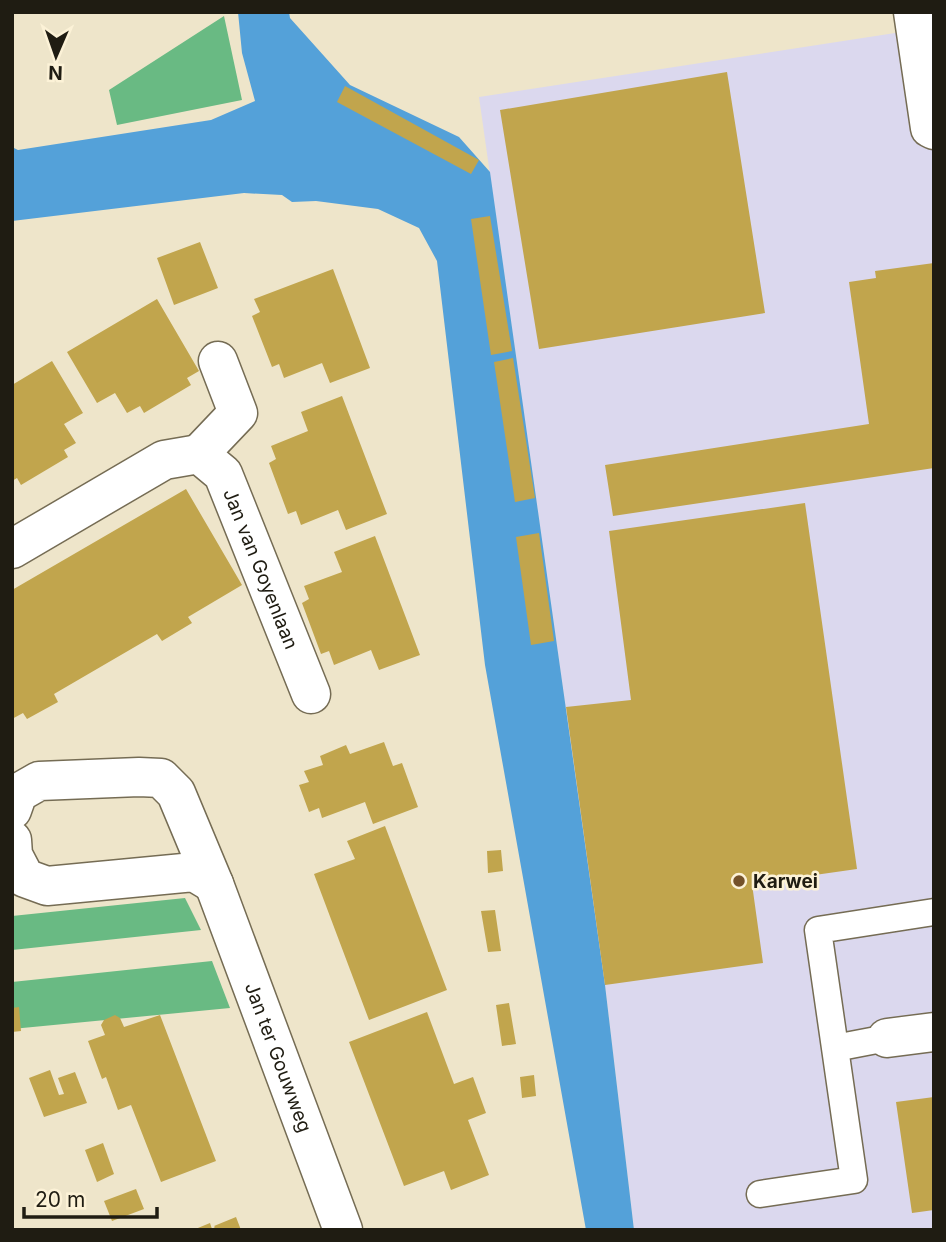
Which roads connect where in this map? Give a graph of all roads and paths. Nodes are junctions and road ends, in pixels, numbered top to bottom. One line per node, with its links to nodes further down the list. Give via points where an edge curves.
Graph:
1 (913, 12): 2 (street, via 930,128)
2 (934, 130)
3 (218, 361): 4 (street, via 237,413)
4 (199, 454): 5 (street, via 164,460); 6 (street, Jan van Goyenlaan, via 223,474)
5 (12, 549)
6 (311, 694)
7 (12, 810): 9 (street, Jan ter Gouwweg, via 18,793 39,782 160,778 176,793)
8 (12, 840): 9 (street, via 13,855 25,878 47,886 194,872)
9 (214, 884): 15 (street, Jan ter Gouwweg)
10 (934, 912): 13 (lane, via 818,930)
11 (934, 1032): 12 (street)
12 (887, 1038): 13 (lane)
13 (835, 1048): 14 (lane, via 854,1180)
14 (760, 1194)
15 (343, 1230)

